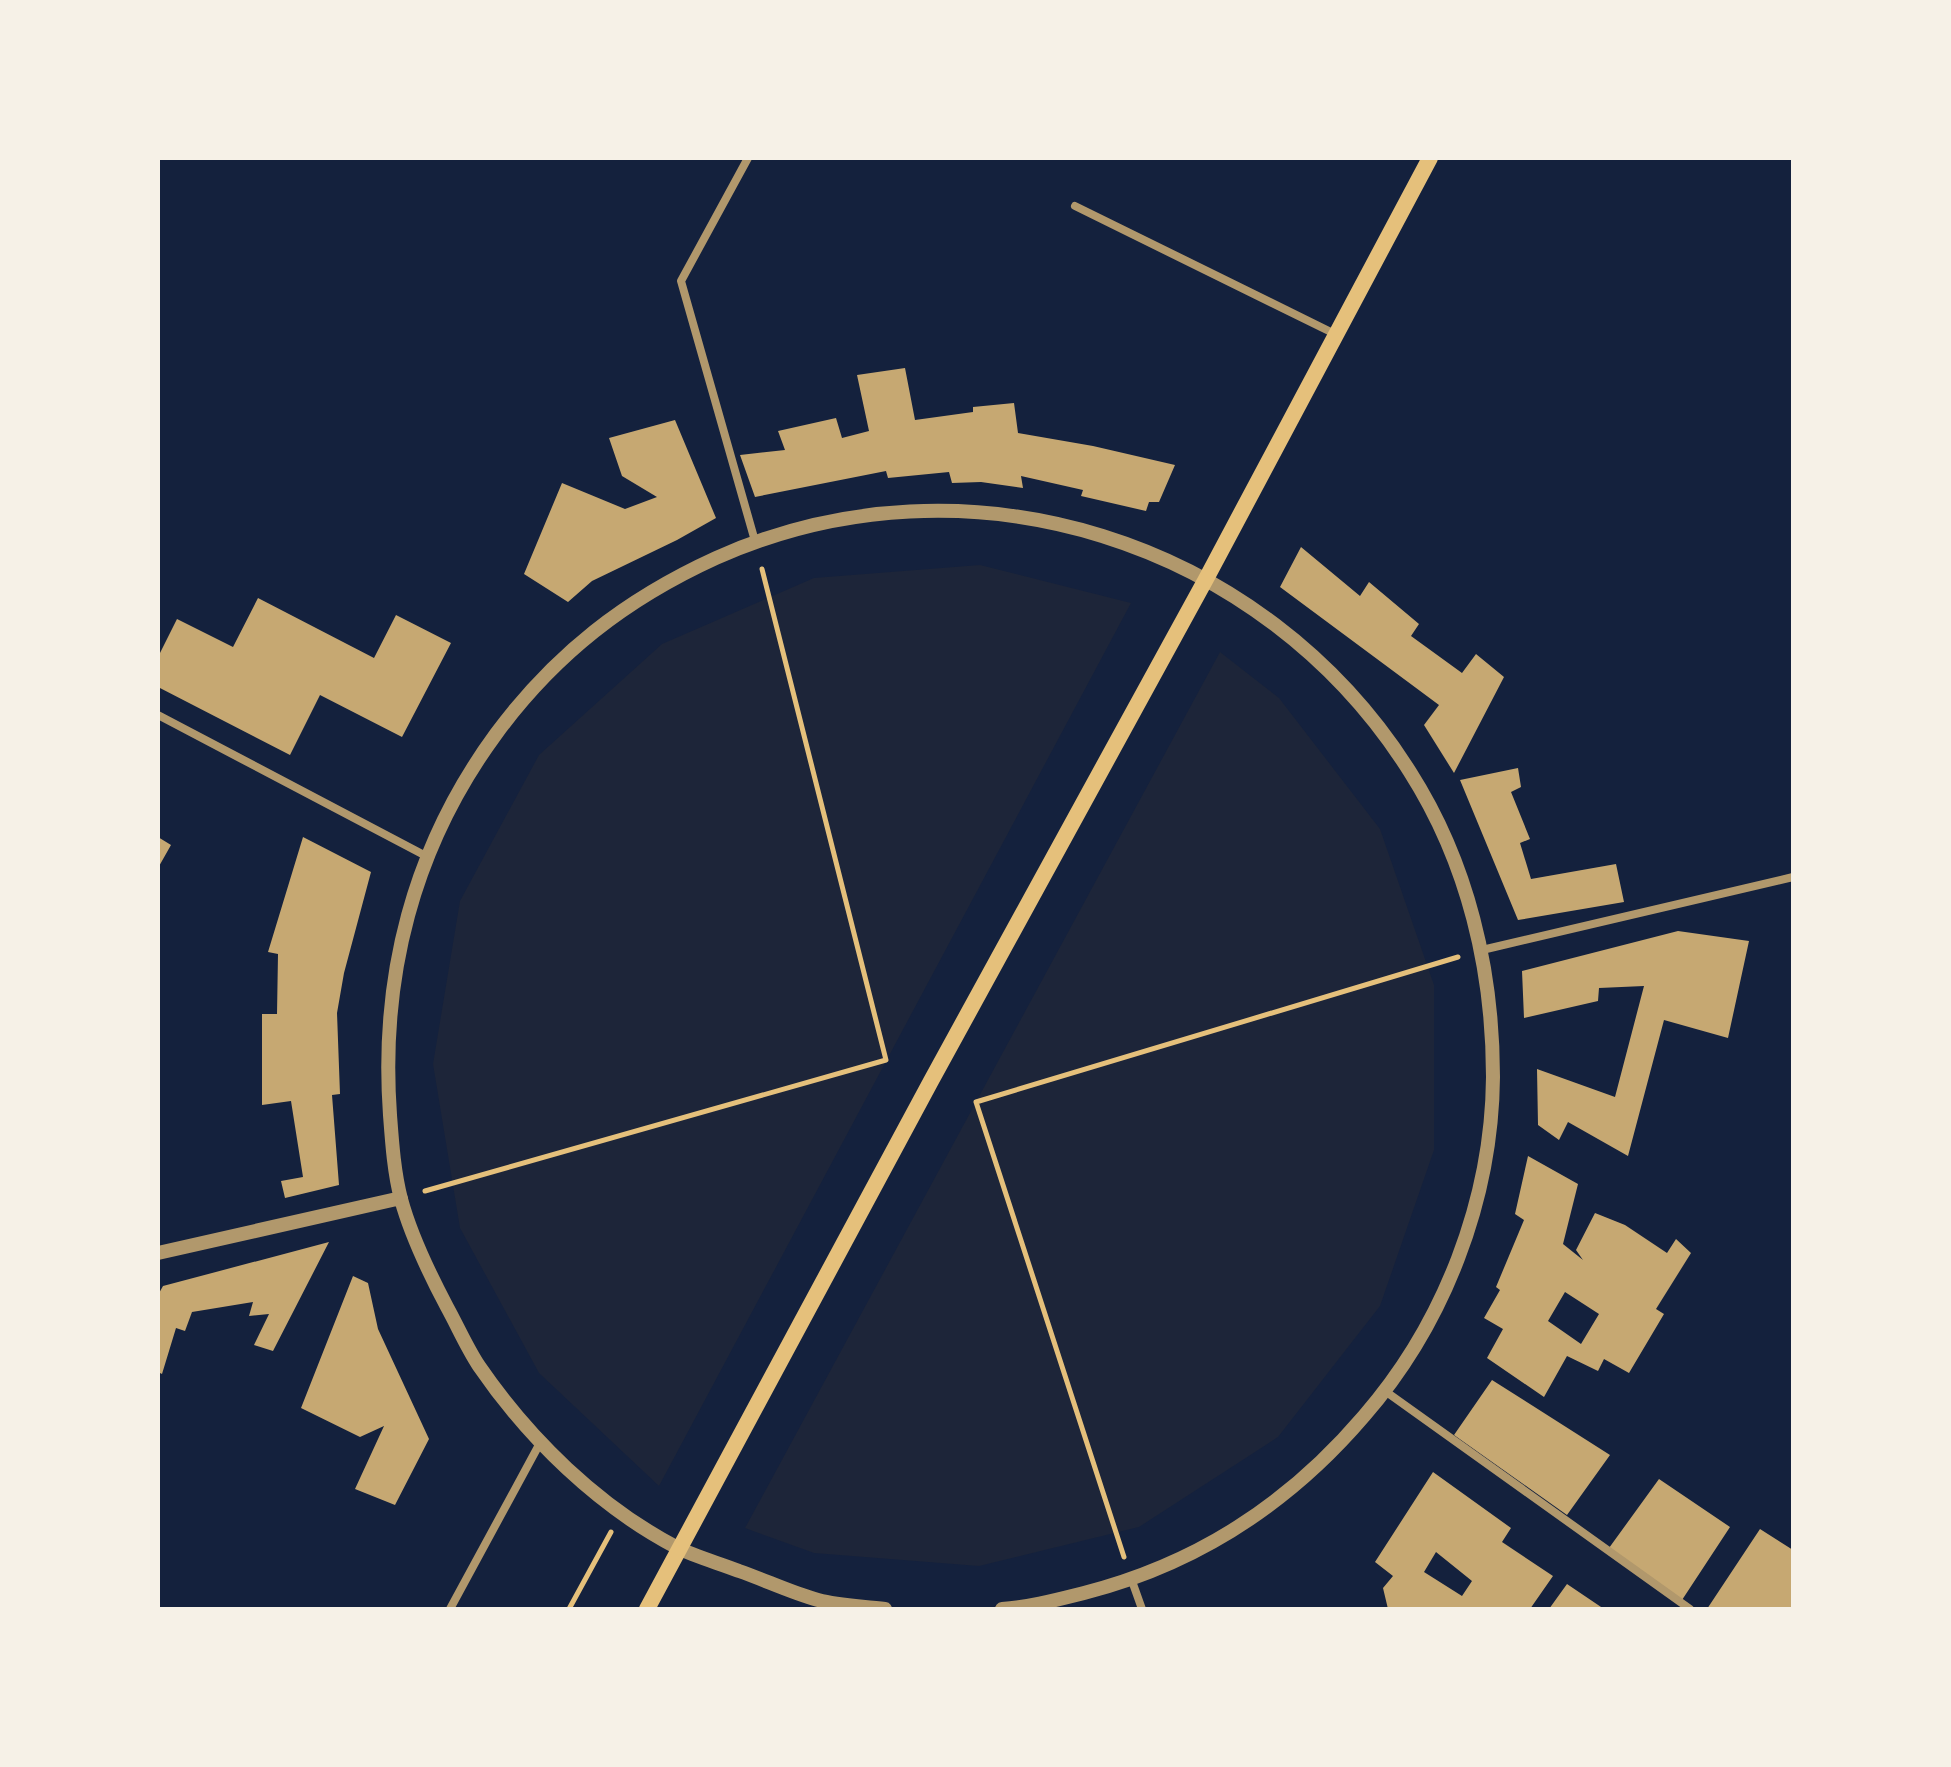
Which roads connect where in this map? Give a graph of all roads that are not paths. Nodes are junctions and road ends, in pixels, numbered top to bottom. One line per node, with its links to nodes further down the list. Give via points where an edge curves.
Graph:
1 (748, 158): 5 (street, via 681,281)
2 (1430, 158): 4 (main road)
3 (1075, 206): 4 (street)
4 (1336, 335): 6 (main road)
5 (755, 541): 6 (street, via 830,520 907,510 985,511 1061,523 1136,546); 8 (street, via 670,579 592,632 524,696 468,772)
6 (1206, 579): 10 (street, via 1286,631 1355,697 1411,774 1454,859); 15 (main road)
7 (158, 715): 8 (street)
8 (426, 856): 11 (street, via 395,962 387,1071)
9 (1793, 877): 10 (street)
10 (1482, 950): 13 (street, via 1493,1042 1492,1104 1481,1181 1459,1256 1427,1327)
11 (401, 1198): 12 (street); 14 (street, via 430,1276 478,1364)
12 (158, 1253)
13 (1385, 1391): 16 (street, via 1333,1452 1272,1505 1205,1548); 23 (street)
14 (540, 1443): 15 (street, via 621,1513); 18 (street)
15 (680, 1549): 17 (street); 19 (main road)
16 (1132, 1581): 21 (street, via 1031,1607); 22 (street)
17 (821, 1605): 20 (street)
18 (450, 1609)
19 (647, 1609)
20 (885, 1609)
21 (1002, 1609)
22 (1142, 1609)
23 (1690, 1609)

